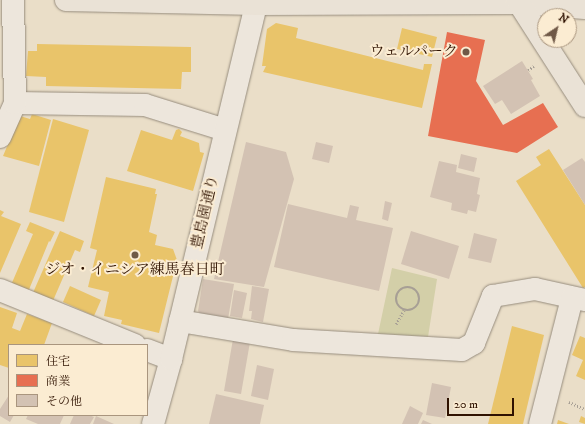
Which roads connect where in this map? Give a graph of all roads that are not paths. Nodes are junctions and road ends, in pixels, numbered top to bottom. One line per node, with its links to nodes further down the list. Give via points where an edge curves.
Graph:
1 (13, 0): 6 (street)
2 (66, 0): 3 (main road)
3 (257, 2): 4 (main road); 8 (street, 豊島園通り)
4 (518, 2): 5 (main road); 7 (main road)
5 (585, 8)
6 (14, 103): 8 (street, via 145,105); 9 (street)
7 (585, 106)
8 (225, 130): 12 (street, 豊島園通り)
9 (0, 137)
10 (0, 290): 13 (street)
11 (578, 299): 12 (street, via 535,289 493,296 474,342 462,350 293,340); 17 (street)
12 (180, 321): 15 (street, 豊島園通り)
13 (133, 344)
14 (148, 350): 15 (street)
15 (171, 359): 16 (street, 豊島園通り)
16 (153, 424)
17 (540, 424)

